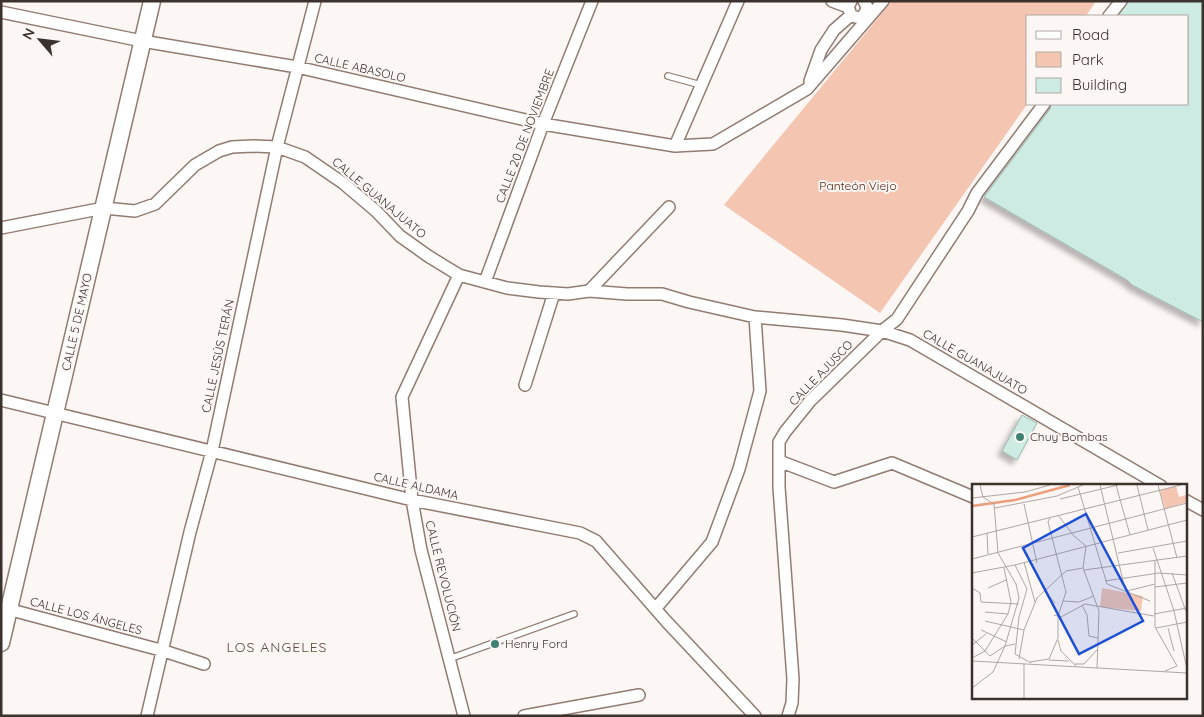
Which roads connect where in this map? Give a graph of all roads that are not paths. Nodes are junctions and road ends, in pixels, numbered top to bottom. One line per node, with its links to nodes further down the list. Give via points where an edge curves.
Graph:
1 (152, 1): 12 (main road, CALLE 5 DE MAYO)
2 (315, 1): 13 (street, CALLE JESÚS TERÁN)
3 (592, 1): 18 (street, CALLE 20 DE NOVIEMBRE)
4 (738, 1): 15 (street)
5 (832, 1): 9 (street)
6 (865, 1): 9 (street, via 866,13 862,17 856,18)
7 (883, 1): 16 (street)
8 (1121, 1): 11 (street)
9 (850, 8): 16 (street, via 821,50)
10 (1, 12): 12 (street, CALLE ABASOLO)
11 (1110, 15)
12 (142, 41): 13 (street, CALLE ABASOLO); 22 (main road, CALLE 5 DE MAYO)
13 (297, 67): 18 (street, CALLE ABASOLO); 20 (street, CALLE JESÚS TERÁN)
14 (668, 76): 15 (lane)
15 (702, 85): 19 (street)
16 (806, 90): 19 (street, CALLE ABASOLO, via 713,144)
17 (1043, 105): 29 (street, CALLE AJUSCO, via 977,193 897,319)
18 (543, 124): 19 (street, CALLE ABASOLO); 25 (street, CALLE 20 DE NOVIEMBRE)
19 (675, 146)
20 (277, 147): 22 (street, CALLE GUANAJUATO, via 232,147 219,151 194,165 155,204 135,211); 24 (street, CALLE GUANAJUATO, via 305,157 343,183 400,236); 33 (street, CALLE JESÚS TERÁN)
21 (669, 207): 26 (street)
22 (104, 208): 23 (street, CALLE GUANAJUATO); 32 (main road, CALLE 5 DE MAYO)
23 (1, 228)
24 (459, 275): 25 (street, CALLE GUANAJUATO); 37 (street, CALLE REVOLUCIÓN, via 402,397)
25 (485, 282): 27 (street, CALLE GUANAJUATO)
26 (590, 291): 27 (street, CALLE GUANAJUATO); 28 (street, CALLE GUANAJUATO, via 662,294)
27 (554, 293): 30 (street)
28 (755, 317): 29 (street, CALLE GUANAJUATO); 41 (street, via 760,391 739,469 712,542)
29 (882, 331): 34 (street, CALLE AJUSCO, via 810,401 785,432 779,442); 35 (street, CALLE GUANAJUATO, via 910,340)
30 (525, 385)
31 (1, 400): 32 (street, CALLE ALDAMA)
32 (56, 413): 33 (street, CALLE ALDAMA); 40 (main road, CALLE 5 DE MAYO)
33 (212, 451): 37 (street, CALLE ALDAMA); 44 (street, CALLE JESÚS TERÁN)
34 (779, 461): 36 (street, via 834,482 892,463); 52 (street, CALLE AJUSCO, via 793,679)
35 (1143, 481)
36 (972, 497)
37 (412, 500): 41 (street, CALLE ALDAMA, via 580,533 596,541); 45 (street, CALLE REVOLUCIÓN, via 420,550)
38 (1186, 501): 39 (street)
39 (1203, 510)
40 (5, 608): 43 (main road, CALLE 5 DE MAYO); 44 (street, CALLE LOS ÁNGELES)
41 (656, 608): 51 (street, CALLE ALDAMA)
42 (574, 614): 45 (lane)
43 (1, 643)
44 (164, 651): 46 (street, CALLE LOS ÁNGELES); 48 (street, CALLE JESÚS TERÁN)
45 (450, 659): 49 (street, CALLE REVOLUCIÓN)
46 (204, 664)
47 (639, 695): 50 (street)
48 (147, 716)
49 (464, 716)
50 (524, 716)
51 (755, 716)
52 (788, 716)

